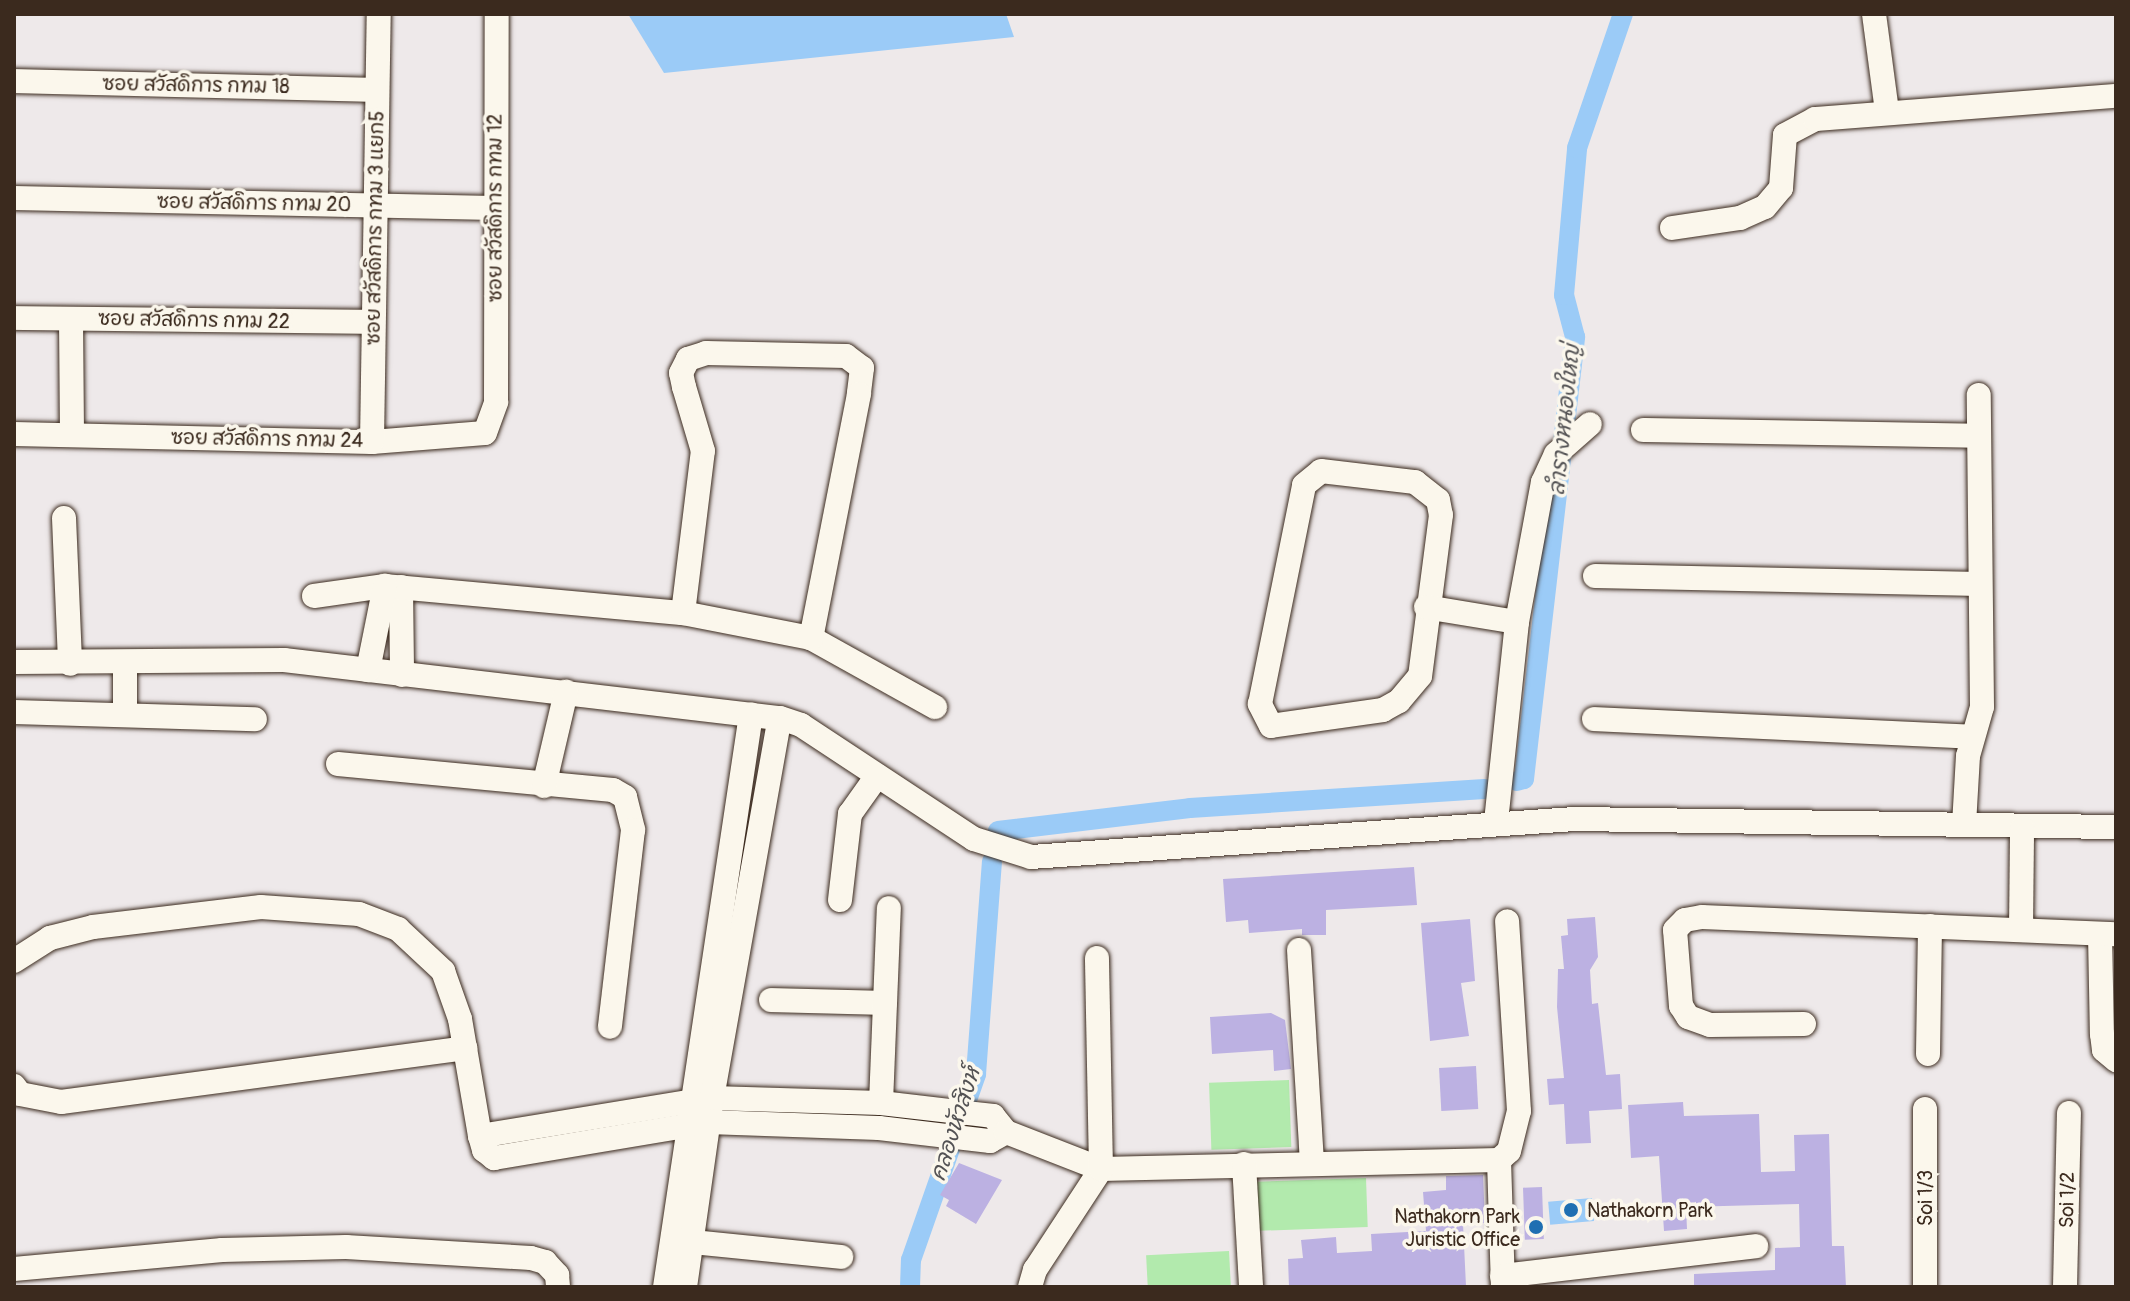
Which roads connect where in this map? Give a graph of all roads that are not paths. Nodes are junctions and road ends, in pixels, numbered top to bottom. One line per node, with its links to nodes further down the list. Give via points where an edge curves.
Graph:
1 (379, 14): 5 (street, ซอย สวัสดิการ กทม 3 แยก5)
2 (497, 14): 10 (street, ซอย สวัสดิการ กทม 12)
3 (1874, 14): 7 (street)
4 (14, 81): 5 (street, ซอย สวัสดิการ กทม 18)
5 (377, 90): 9 (street, ซอย สวัสดิการ กทม 3 แยก5)
6 (2116, 96): 7 (street)
7 (1887, 112): 11 (street, via 1795,126 1785,135 1781,188 1765,207 1740,218)
8 (14, 198): 9 (street, ซอย สวัสดิการ กทม 20)
9 (375, 205): 10 (street, ซอย สวัสดิการ กทม 20); 14 (street, ซอย สวัสดิการ กทม 3 แยก5)
10 (494, 208): 16 (street, ซอย สวัสดิการ กทม 12)
11 (1672, 228)
12 (14, 318): 13 (street, ซอย สวัสดิการ กทม 22)
13 (71, 319): 14 (street, ซอย สวัสดิการ กทม 22); 20 (street)
14 (373, 322): 22 (street, ซอย สวัสดิการ กทม 3 แยก5)
15 (1979, 395): 21 (street)
16 (496, 402): 22 (street, ซอย สวัสดิการ กทม 24, via 485,433)
17 (1583, 429): 30 (street, via 1556,454 1543,482)
18 (1643, 430): 21 (street)
19 (14, 434): 20 (street, ซอย สวัสดิการ กทม 24)
20 (72, 435): 22 (street, ซอย สวัสดิการ กทม 24)
21 (1979, 436): 25 (street)
22 (372, 442)
23 (64, 518): 34 (street)
24 (1595, 576): 25 (street)
25 (1980, 584): 45 (street, via 1982,707)
26 (393, 586): 27 (street); 29 (street); 35 (street); 36 (street)
27 (314, 596)
28 (1426, 607): 28 (street, via 1441,515 1430,488 1321,471 1304,485 1260,704 1264,719 1271,726 1287,724 1383,710 1399,701 1420,676); 30 (street)
29 (683, 613): 31 (street); 31 (street, via 703,451 681,373 688,359 706,353 846,356 862,368 859,394)
30 (1517, 622): 49 (street)
31 (811, 638): 38 (street)
32 (14, 662): 34 (street)
33 (125, 662): 34 (street); 35 (street, via 284,660); 41 (street)
34 (70, 664)
35 (368, 670): 36 (street)
36 (402, 675): 37 (street)
37 (566, 692): 40 (street); 48 (street)
38 (935, 707)
39 (14, 712): 41 (street)
40 (751, 714): 42 (street); 72 (street)
41 (125, 715): 43 (street)
42 (780, 718): 47 (street, via 801,725); 72 (street)
43 (255, 719)
44 (1594, 719): 45 (street)
45 (1971, 737): 50 (street)
46 (338, 764): 48 (street)
47 (877, 776): 49 (street, via 974,839 1031,857); 53 (street, via 850,814)
48 (544, 786): 65 (street, via 613,790 625,797 633,816)
49 (1496, 822): 50 (street, via 1705,819)
50 (1964, 825): 52 (street)
51 (2116, 827): 52 (street)
52 (2022, 828): 57 (street)
53 (840, 900)
54 (889, 908): 63 (street)
55 (1507, 921): 75 (street, via 1519,1111 1509,1151)
56 (1930, 926): 57 (street); 64 (street, via 1702,917 1685,920 1675,930 1681,1006 1688,1017 1710,1025); 67 (street)
57 (2021, 930): 58 (street)
58 (2108, 934): 68 (street, via 2102,1034 2104,1050)
59 (1299, 950): 76 (street)
60 (1097, 958): 78 (street)
61 (14, 961): 66 (street, via 50,938 93,927 261,907 359,914 398,929 443,971)
62 (771, 1000): 63 (street)
63 (885, 1003): 70 (street)
64 (1804, 1024)
65 (610, 1027)
66 (465, 1048): 69 (street, via 61,1102 20,1094); 72 (street, via 480,1136 488,1154 506,1159)
67 (1928, 1054)
68 (2116, 1060)
69 (14, 1086)
70 (881, 1103): 72 (street); 74 (street, via 993,1116)
71 (1925, 1109): 89 (street, Soi 1/3)
72 (699, 1111): 74 (street, via 990,1141); 79 (street); 85 (street)
73 (2069, 1113): 90 (street, Soi 1/2)
74 (1006, 1132): 78 (street)
75 (1499, 1160): 76 (street); 83 (street)
76 (1312, 1161): 77 (street)
77 (1244, 1164): 78 (street); 88 (street)
78 (1101, 1169): 87 (street, via 1041,1260)
79 (692, 1242): 81 (street); 86 (street)
80 (1756, 1246): 83 (street)
81 (841, 1257)
82 (14, 1269): 84 (street, via 222,1250 346,1247 531,1258 545,1262 557,1275)
83 (1503, 1281)
84 (558, 1287)
85 (665, 1287)
86 (685, 1287)
87 (1030, 1287)
88 (1251, 1287)
89 (1925, 1287)
90 (2065, 1287)

